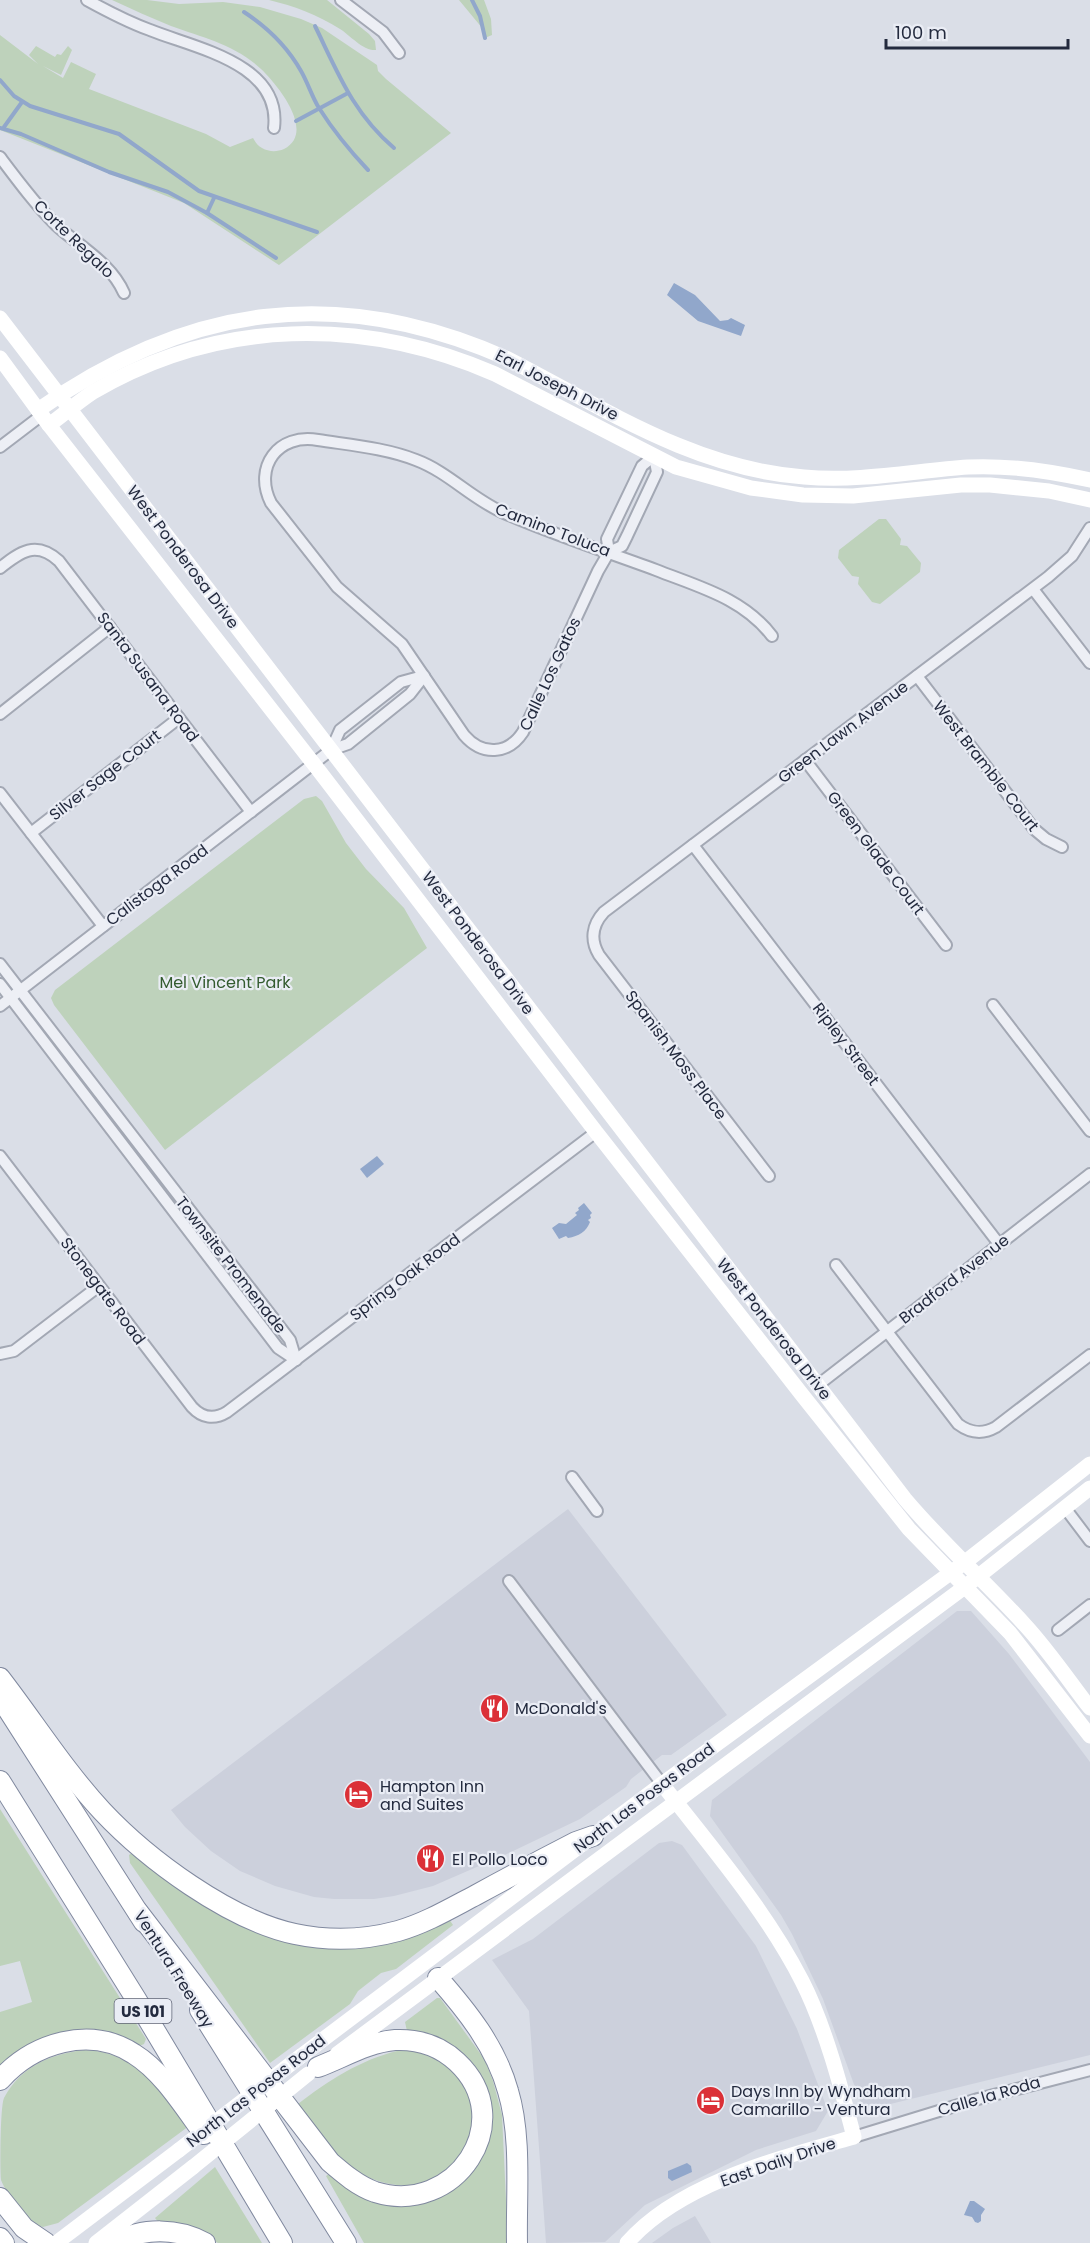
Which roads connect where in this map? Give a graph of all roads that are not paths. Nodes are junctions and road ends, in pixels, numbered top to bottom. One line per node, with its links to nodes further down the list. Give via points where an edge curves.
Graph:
1 (87, 0): 4 (street, via 150,30 232,61 267,93)
2 (341, 0): 3 (street, via 383,32)
3 (399, 53)
4 (274, 128)
5 (0, 157): 6 (street, Corte Regalo, via 55,224 111,271)
6 (124, 293)
7 (0, 318): 9 (main road, West Ponderosa Drive)
8 (0, 358): 11 (main road, West Ponderosa Drive)
9 (59, 395): 10 (main road, West Ponderosa Drive); 11 (main road, Earl Joseph Drive); 12 (main road, Earl Joseph Drive, via 106,366 192,331 292,314 348,315 429,329 481,346)
10 (70, 409): 11 (main road, Earl Joseph Drive); 14 (main road, Earl Joseph Drive, via 114,381 186,351 263,335 342,334 403,343 471,363); 29 (main road, West Ponderosa Drive)
11 (43, 416): 13 (street, Earl Joseph Drive); 31 (main road, West Ponderosa Drive)
12 (661, 439): 14 (main road); 16 (main road, Earl Joseph Drive, via 729,465 805,477 884,476 994,467)
13 (0, 447)
14 (654, 456): 17 (main road, Earl Joseph Drive, via 725,482 802,495 853,496 990,485); 19 (street, Calle Los Gatos, via 642,466 607,539); 19 (street, Calle Los Gatos, via 657,472 637,515 621,546)
15 (267, 466): 19 (street, Camino Toluca, via 280,447 302,438 400,455 441,472 505,513); 25 (street, Calle Los Gatos, via 265,489 275,509 326,575 393,634)
16 (1090, 480)
17 (1090, 500)
18 (1090, 528): 21 (street, Green Lawn Avenue, via 1072,556)
19 (609, 552): 23 (street, Camino Toluca, via 726,597 752,613); 25 (street, Calle Los Gatos, via 523,732 513,744 491,751 476,746)
20 (0, 568): 22 (street, Santa Susana Road, via 22,552 49,553)
21 (1033, 589): 24 (street); 26 (street, Green Lawn Avenue)
22 (110, 627): 27 (street); 28 (street, Santa Susana Road)
23 (772, 636)
24 (1090, 663)
25 (424, 676): 29 (street, via 410,694 348,744); 29 (street, via 401,682 340,730)
26 (917, 676): 30 (street, Green Lawn Avenue); 36 (street, West Bramble Court, via 1035,829)
27 (0, 714)
28 (179, 718): 33 (street, Santa Susana Road); 34 (street, Silver Sage Court)
29 (331, 750): 31 (street); 46 (main road, West Ponderosa Drive)
30 (805, 760): 35 (street, Green Lawn Avenue); 39 (street, Green Glade Court)
31 (313, 764): 33 (street, Calistoga Road); 48 (main road, West Ponderosa Drive)
32 (0, 793): 34 (street)
33 (251, 812): 37 (street, Calistoga Road)
34 (31, 833): 37 (street)
35 (693, 845): 38 (street, Green Lawn Avenue, via 604,912); 52 (street, Ripley Street)
36 (1062, 847)
37 (103, 926): 42 (street, Calistoga Road)
38 (593, 931): 51 (street, Spanish Moss Place, via 599,955)
39 (946, 945)
40 (0, 964): 42 (street, Townsite Promenade)
41 (0, 984): 43 (street, Townsite Promenade)
42 (20, 990): 43 (street, Calistoga Road); 58 (street, Townsite Promenade, via 290,1340)
43 (11, 998): 45 (street, Calistoga Road); 58 (street, Townsite Promenade, via 278,1348)
44 (993, 1005): 47 (street)
45 (0, 1006)
46 (614, 1120): 48 (main road); 59 (main road, West Ponderosa Drive)
47 (1090, 1131)
48 (596, 1132): 58 (street, Spring Oak Road); 60 (main road, West Ponderosa Drive)
49 (0, 1156): 54 (street, Stonegate Road)
50 (1090, 1174): 52 (street, Bradford Avenue)
51 (769, 1176)
52 (999, 1244): 55 (street, Bradford Avenue)
53 (836, 1265): 55 (street)
54 (99, 1286): 56 (street, via 14,1351); 61 (street, Stonegate Road, via 192,1407)
55 (886, 1332): 57 (street, via 957,1424 980,1432 996,1427); 59 (street, Bradford Avenue)
56 (0, 1354)
57 (1090, 1355)
58 (296, 1360): 61 (street, Spring Oak Road, via 227,1412)
59 (818, 1385): 60 (main road); 69 (main road, West Ponderosa Drive, via 905,1499)
60 (803, 1396): 70 (main road, West Ponderosa Drive, via 909,1529)
61 (212, 1417)
62 (1090, 1464): 65 (main road, North Las Posas Road)
63 (572, 1477): 67 (street)
64 (1090, 1488): 66 (main road, North Las Posas Road)
65 (1053, 1492): 66 (main road); 69 (main road, North Las Posas Road)
66 (1065, 1508): 68 (street); 71 (main road, North Las Posas Road)
67 (597, 1512)
68 (1090, 1541)
69 (964, 1563): 70 (main road, North Las Posas Road); 71 (main road, West Ponderosa Drive)
70 (951, 1572): 73 (main road, West Ponderosa Drive); 81 (main road, North Las Posas Road)
71 (978, 1575): 73 (main road, North Las Posas Road); 78 (main road, West Ponderosa Drive, via 1028,1628)
72 (509, 1581): 81 (street)
73 (966, 1586): 79 (main road, West Ponderosa Drive, via 1010,1633); 82 (main road, North Las Posas Road)
74 (1090, 1605): 75 (street)
75 (1058, 1630)
76 (0, 1678): 83 (highway, via 76,1780 128,1836 215,1900 294,1934 348,1939 400,1930 435,1917)
77 (0, 1697): 84 (highway, Ventura Freeway / US 101)
78 (1090, 1708)
79 (1090, 1736)
80 (0, 1780): 98 (highway, US 101)
81 (662, 1784): 82 (main road, East Daily Drive); 83 (main road, North Las Posas Road)
82 (676, 1803): 85 (main road, North Las Posas Road); 89 (main road, East Daily Drive, via 761,1912 803,1982 817,2014)
83 (592, 1836): 85 (main road, North Las Posas Road)
84 (138, 1912): 87 (highway, via 330,2162 348,2178 374,2192 417,2195 443,2186 472,2156 481,2130 479,2098 464,2068 437,2048 422,2042 392,2040); 99 (highway, Ventura Freeway / US 101)
85 (432, 1970): 87 (main road, North Las Posas Road); 94 (main road, North Las Posas Road, bridge, via 301,2056); 100 (highway, via 490,2046 509,2093 516,2139)
86 (1090, 2070): 89 (street, Calle la Roda)
87 (313, 2071): 95 (main road, North Las Posas Road, bridge)
88 (0, 2080): 98 (highway, via 10,2068 37,2050 68,2041 105,2043 134,2053 170,2089)
89 (854, 2136): 101 (main road, East Daily Drive, via 697,2191 658,2214)
90 (0, 2198): 93 (highway, via 24,2228)
91 (0, 2238): 92 (highway)
92 (4, 2243)
93 (46, 2243)
94 (56, 2243)
95 (96, 2243)
96 (116, 2243): 97 (highway, via 160,2231)
97 (205, 2243)
98 (281, 2243)
99 (346, 2243)
100 (517, 2243)
101 (627, 2243)

